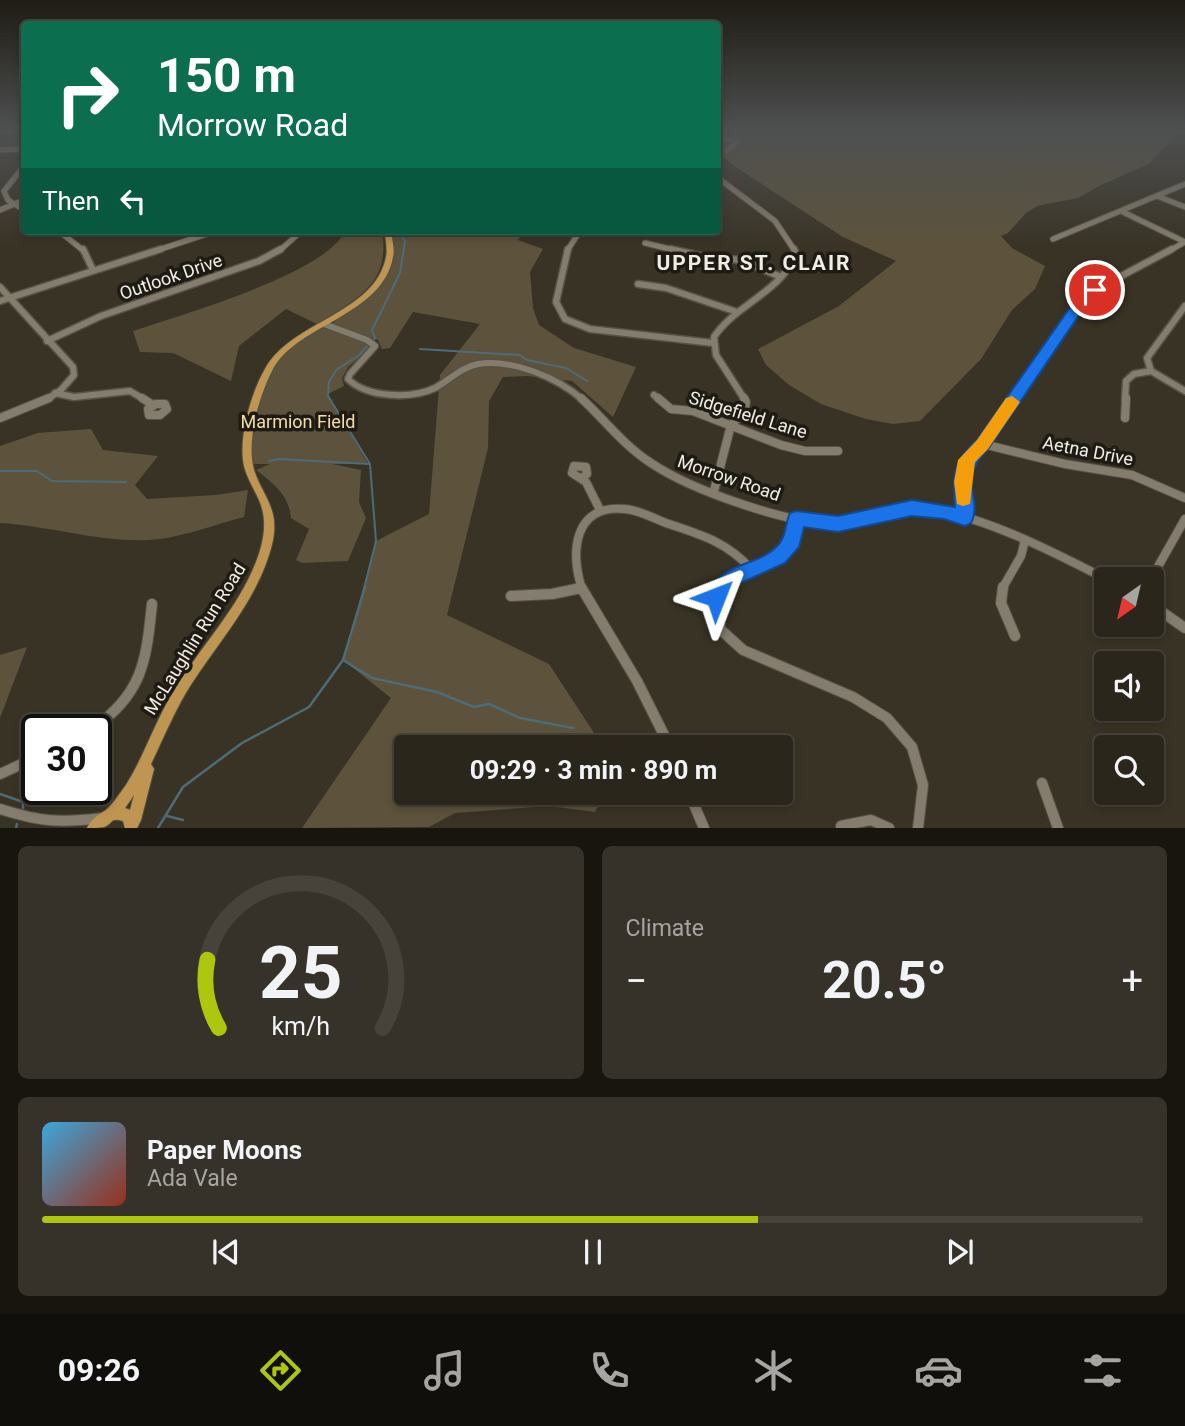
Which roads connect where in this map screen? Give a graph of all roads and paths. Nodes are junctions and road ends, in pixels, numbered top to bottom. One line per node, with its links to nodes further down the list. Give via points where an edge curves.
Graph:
1 (20, 171): 6 (street, via 4,191)
2 (721, 180): 20 (street, via 794,243 795,260)
3 (1185, 184): 4 (street)
4 (1157, 196): 7 (street); 10 (street)
5 (21, 201): 6 (street)
6 (15, 204): 8 (street); 9 (street)
7 (1185, 207)
8 (21, 208)
9 (0, 210)
10 (1123, 212): 16 (street); 17 (street)
11 (203, 235): 19 (street)
12 (296, 235): 27 (street, Outlook Drive, via 259,261 101,316)
13 (388, 235): 26 (main road, McLaughlin Run Road, via 390,256 376,285)
14 (577, 235): 28 (street, via 567,251 556,302 565,319 590,329)
15 (67, 236): 19 (street, via 82,247)
16 (1053, 239)
17 (1185, 242): 37 (street, via 1081,302)
18 (645, 243): 20 (street, via 740,260)
19 (93, 270): 23 (street)
20 (781, 277): 25 (street)
21 (639, 284): 25 (street, via 666,288)
22 (0, 287): 23 (street)
23 (4, 299): 27 (street)
24 (1185, 306): 29 (street, via 1147,358)
25 (737, 312): 28 (street, via 716,332)
26 (324, 324): 40 (street, Morrow Road, via 371,343 372,353 350,373 348,379 355,386 426,392 459,370 484,363 545,376 587,404 650,464); 58 (main road, McLaughlin Run Road, via 282,352 264,378 246,456 269,511 266,550 249,588 177,695)
27 (47, 341): 31 (street, via 73,367 71,380)
28 (713, 343): 36 (street, via 720,362 746,397 744,412)
29 (1151, 371): 30 (street); 35 (street, via 1134,374 1126,381)
30 (1185, 391)
31 (55, 393): 33 (street, via 74,397 130,391); 34 (street)
32 (654, 394): 36 (street, Sidgefield Lane, via 671,409 693,411)
33 (153, 405)
34 (0, 418)
35 (1125, 418)
36 (731, 425): 38 (street, Sidgefield Lane, via 793,448); 40 (street)
37 (983, 444): 41 (street, Aetna Drive, via 1132,475); 44 (street, via 964,468)
38 (838, 451)
39 (582, 478): 42 (street)
40 (714, 491): 43 (street, Morrow Road)
41 (1185, 498)
42 (600, 510): 48 (street, via 626,509 710,537 736,551); 50 (street, via 578,535 576,571)
43 (796, 518): 44 (street, Morrow Road, via 838,524 912,508); 48 (street, via 793,541 785,551)
44 (965, 518): 46 (street, Morrow Road)
45 (1185, 519): 47 (street)
46 (1025, 540): 49 (street, Morrow Road); 55 (street, via 1000,591 1002,613)
47 (1159, 567)
48 (750, 568): 70 (street, via 724,583 716,597 715,615 724,635 749,655 849,694 890,721 905,738 920,769 923,785)
49 (1094, 573)
50 (581, 588): 51 (street); 57 (street)
51 (511, 596)
52 (152, 604): 56 (street, via 146,661)
53 (1164, 613): 54 (street)
54 (1185, 628)
55 (1015, 636)
56 (109, 714)
57 (664, 735)
58 (150, 753): 64 (main road, McLaughlin Run Road, via 134,787); 65 (main road, McLaughlin Run Road)
59 (21, 764): 60 (street)
60 (0, 774)
61 (1042, 783): 71 (street)
62 (694, 805): 68 (street)
63 (0, 809): 66 (street)
64 (103, 820): 65 (main road, via 125,813); 66 (street)
65 (135, 823)
66 (65, 825)
67 (842, 826): 69 (street, via 872,820)
68 (704, 828)
69 (888, 828)
70 (918, 828)
71 (1058, 828)

